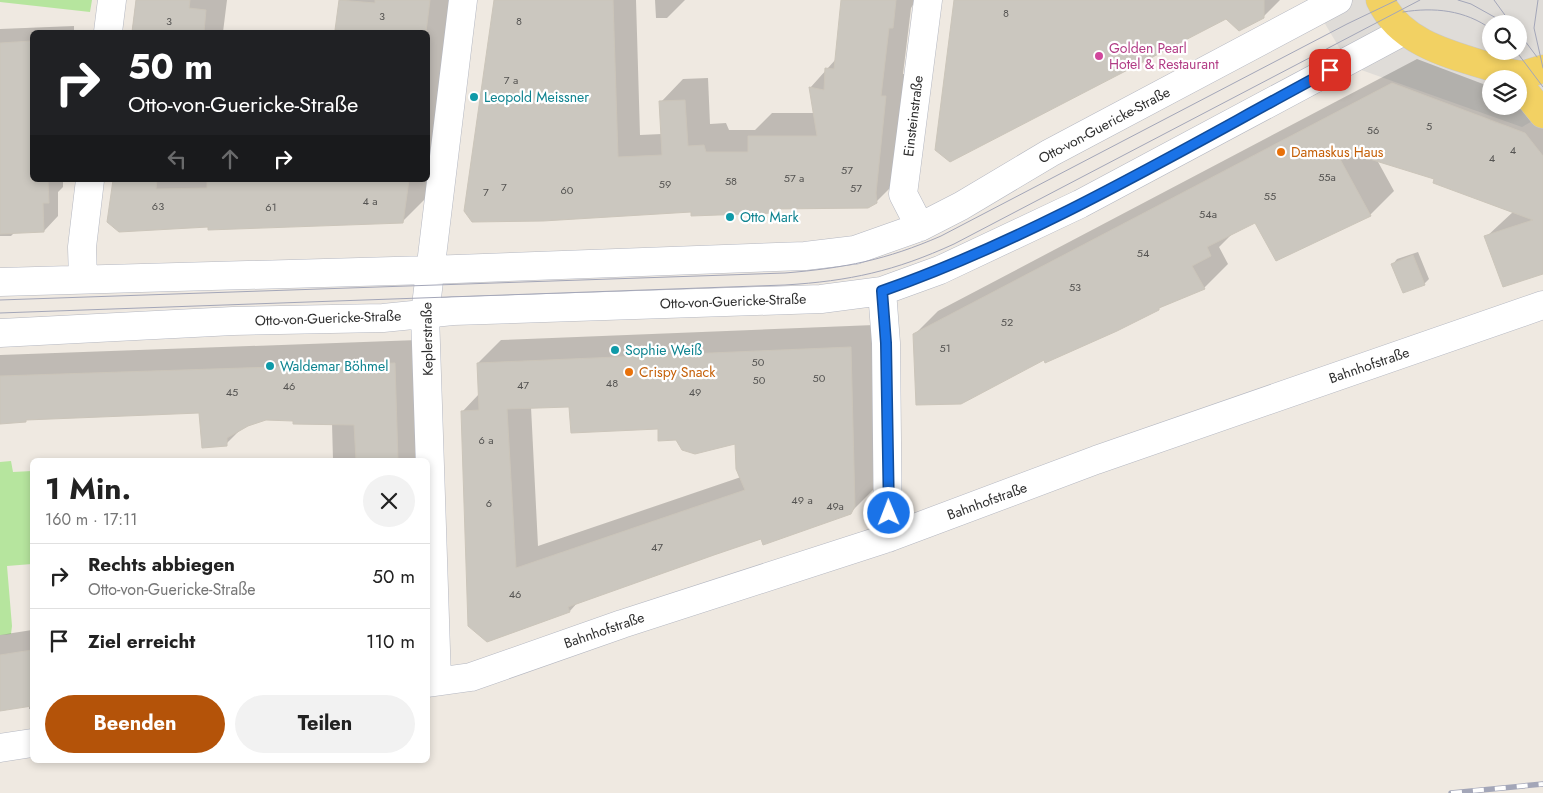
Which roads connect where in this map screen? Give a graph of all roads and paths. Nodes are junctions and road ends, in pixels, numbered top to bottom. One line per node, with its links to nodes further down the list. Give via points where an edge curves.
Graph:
1 (112, 0): 6 (street)
2 (463, 0): 15 (street, Keplerstraße)
3 (928, 0): 14 (street, Einsteinstraße, via 903,194)
4 (1338, 0): 14 (street, Otto-von-Guericke-Straße, via 1050,153)
5 (1380, 0): 7 (main road)
6 (108, 30)
7 (1404, 31): 9 (main road, via 1430,46); 18 (street, Otto-von-Guericke-Straße, via 1080,204 940,270)
8 (1543, 69): 10 (main road)
9 (1492, 70)
10 (1527, 74)
11 (1527, 94): 12 (main road)
12 (1543, 114)
13 (90, 182): 16 (street, via 82,247)
14 (920, 227): 15 (street, Otto-von-Guericke-Straße, via 868,246 822,255)
15 (429, 270): 16 (street, Otto-von-Guericke-Straße); 20 (street, Keplerstraße)
16 (84, 279): 17 (street, Otto-von-Guericke-Straße)
17 (0, 282)
18 (882, 291): 20 (street, Otto-von-Guericke-Straße, via 821,298); 23 (street, via 886,343)
19 (1543, 305): 23 (street, Bahnhofstraße, via 1096,460)
20 (425, 314): 21 (street, Otto-von-Guericke-Straße); 22 (street, Keplerstraße)
21 (0, 333)
22 (428, 458)
23 (888, 538): 25 (street, Bahnhofstraße, via 471,676)
24 (430, 577): 25 (street, Keplerstraße)
25 (432, 682)
26 (30, 743): 27 (street)
27 (0, 748)

